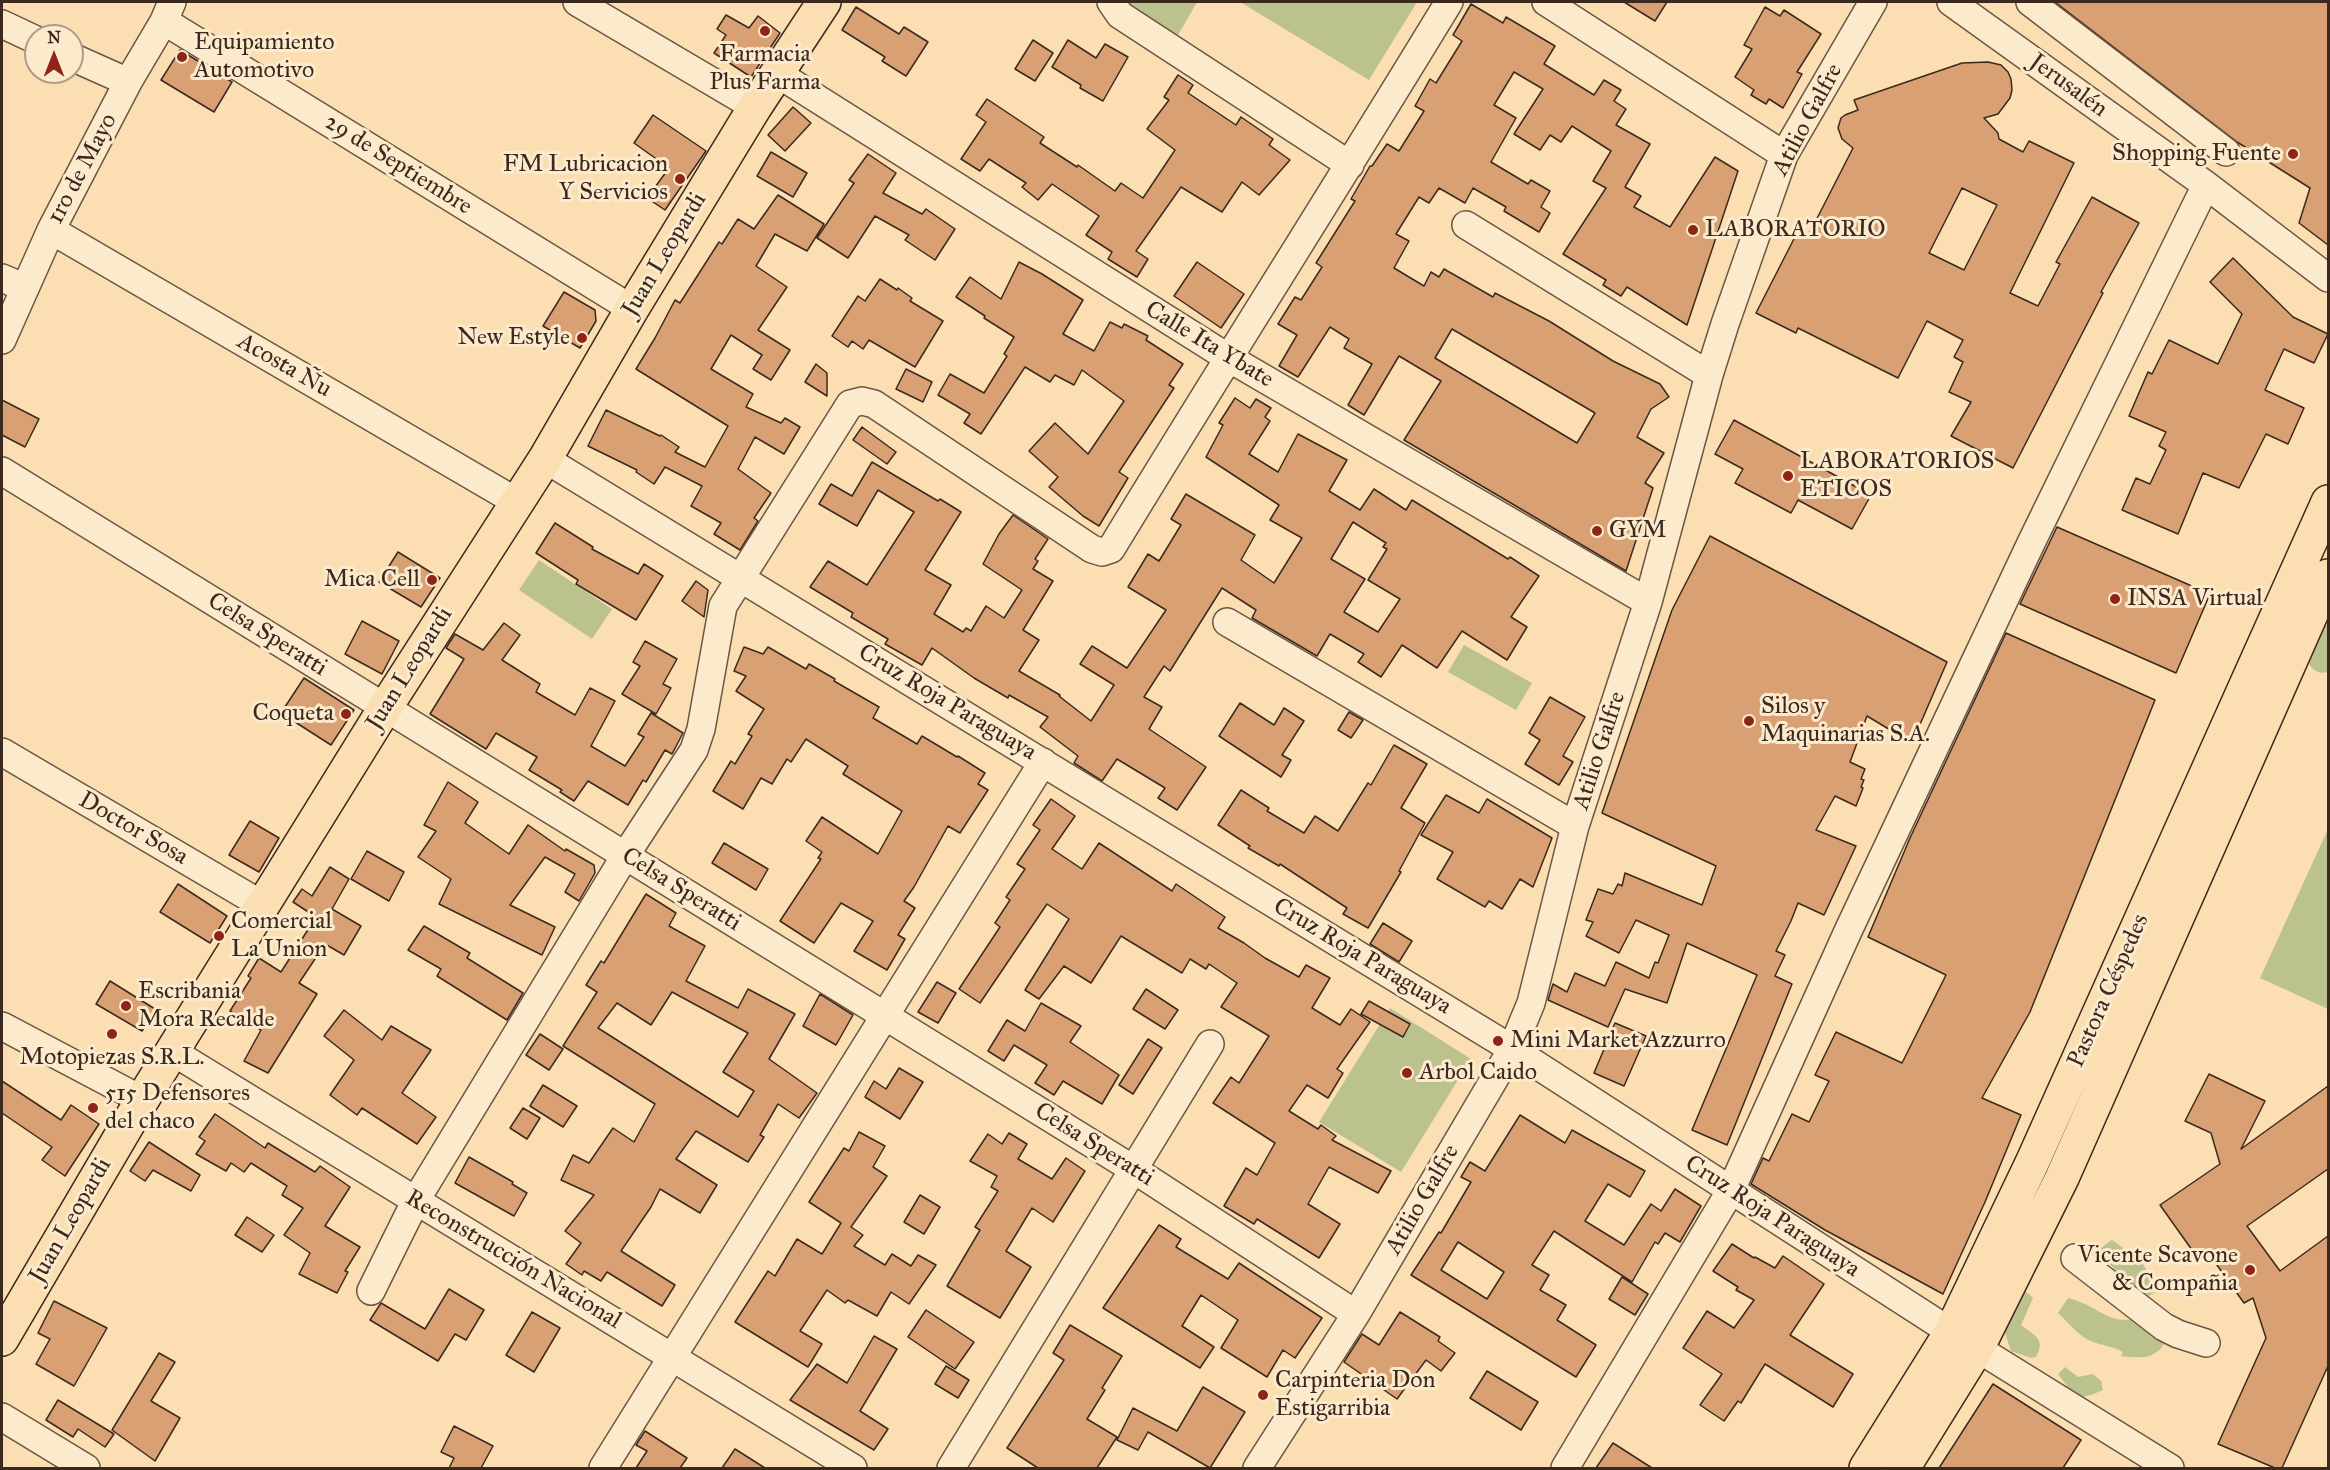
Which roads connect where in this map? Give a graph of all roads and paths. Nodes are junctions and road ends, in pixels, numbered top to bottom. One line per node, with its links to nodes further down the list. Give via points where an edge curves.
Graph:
1 (576, 2): 15 (street)
2 (824, 2): 13 (main road, Juan Leopardi)
3 (1111, 2): 18 (street, via 1120,15)
4 (1449, 2): 18 (street)
5 (1546, 2): 17 (street)
6 (1873, 2): 17 (street, Atilio Galfre)
7 (1951, 2): 19 (street, Jerusalén)
8 (2030, 2): 16 (street)
9 (168, 11): 14 (street, 1ro de Mayo); 24 (street, 29 de Septiembre)
10 (2, 24): 11 (street)
11 (24, 34)
12 (84, 62): 14 (street)
13 (778, 74): 15 (main road, Juan Leopardi); 26 (street, Calle Ita Ybate)
14 (128, 82): 21 (street, 1ro de Mayo)
15 (755, 107): 24 (main road, Juan Leopardi)
16 (2226, 152)
17 (1784, 155): 27 (street, Atilio Galfre)
18 (1350, 165): 26 (street)
19 (2206, 185): 22 (street, Jerusalén); 50 (street, via 1849,929)
20 (1466, 225): 27 (street)
21 (51, 230): 23 (street, 1ro de Mayo); 30 (street, Acosta Ñu)
22 (2328, 278)
23 (13, 283): 25 (street, 1ro de Mayo)
24 (632, 309): 28 (main road, Juan Leopardi)
25 (2, 340)
26 (1227, 357): 33 (street, via 1111,549 1092,549 874,404 862,400 850,404); 34 (street, Calle Ita Ybate)
27 (1708, 375): 34 (street, Atilio Galfre)
28 (545, 459): 30 (main road, Juan Leopardi); 33 (street, Cruz Roja Paraguaya)
29 (2, 471): 37 (street, Celsa Speratti)
30 (517, 502): 37 (main road, Juan Leopardi)
31 (2328, 502): 35 (main road, Pastora Céspedes)
32 (2328, 576): 35 (main road, Pastora Céspedes)
33 (740, 577): 39 (street, Cruz Roja Paraguaya); 41 (street, via 723,606 694,750)
34 (1648, 602): 40 (street, Atilio Galfre)
35 (2310, 606): 56 (main road, Pastora Céspedes, via 2036,1152)
36 (1227, 622): 40 (street)
37 (385, 708): 41 (street, Celsa Speratti); 42 (main road, Juan Leopardi)
38 (2, 752): 42 (street, Doctor Sosa)
39 (1043, 762): 43 (street); 46 (street, Cruz Roja Paraguaya)
40 (1575, 826): 46 (street, Atilio Galfre, via 1531,1003)
41 (625, 856): 43 (street, Celsa Speratti); 51 (street)
42 (264, 906): 47 (main road, Juan Leopardi)
43 (885, 1016): 49 (street, Celsa Speratti); 58 (street)
44 (2, 1026): 48 (street)
45 (1210, 1044): 49 (street)
46 (1512, 1049): 50 (street, Cruz Roja Paraguaya); 54 (street, Atilio Galfre)
47 (172, 1052): 48 (main road, Juan Leopardi); 51 (street, Reconstrucción Nacional)
48 (142, 1100): 55 (main road, Juan Leopardi)
49 (1133, 1169): 54 (street, Celsa Speratti); 63 (street)
50 (1731, 1190): 56 (street, Cruz Roja Paraguaya); 65 (street)
51 (416, 1200): 53 (street); 58 (street, Reconstrucción Nacional)
52 (2075, 1258): 57 (street, via 2164,1327)
53 (370, 1292)
54 (1356, 1314): 64 (street, Atilio Galfre)
55 (2, 1339)
56 (1965, 1340): 66 (main road, Pastora Céspedes); 67 (main road, Pastora Céspedes); 68 (street, Cruz Roja Paraguaya)
57 (2206, 1343)
58 (672, 1357): 61 (street); 62 (street, Reconstrucción Nacional)
59 (2, 1417): 60 (street)
60 (86, 1468)
61 (603, 1468)
62 (853, 1468)
63 (951, 1468)
64 (1257, 1468)
65 (1565, 1468)
66 (1866, 1468)
67 (1904, 1468)
68 (2170, 1468)

